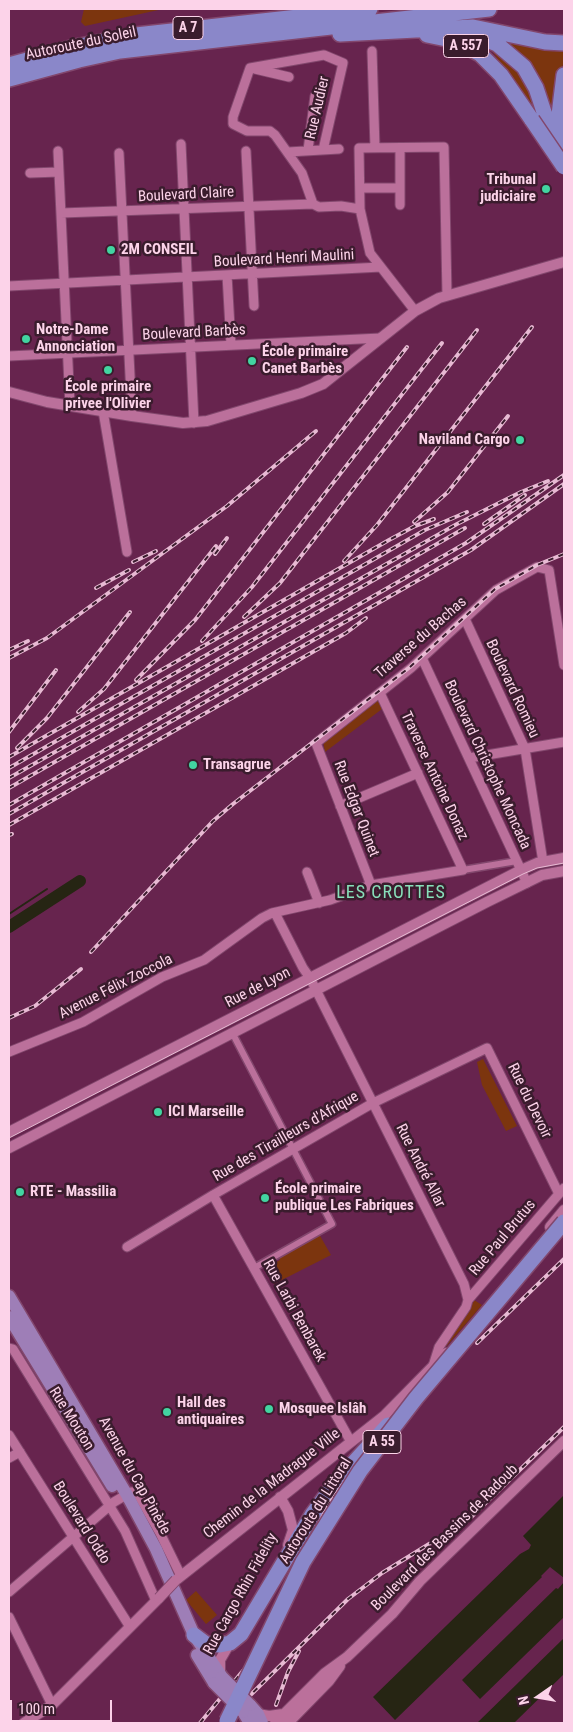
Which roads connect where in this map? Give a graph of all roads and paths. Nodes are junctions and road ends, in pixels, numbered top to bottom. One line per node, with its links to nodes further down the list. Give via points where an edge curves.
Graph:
1 (344, 9): 4 (highway)
2 (370, 9): 4 (highway, Autoroute du Soleil / A 7)
3 (489, 9): 8 (highway, Autoroute du Soleil / A 7)
4 (300, 16): 10 (highway, Autoroute du Soleil / A 7, via 136,35)
5 (438, 28): 6 (highway); 7 (highway, via 483,28); 27 (highway, via 486,38 518,61 536,88)
6 (368, 32): 8 (highway, A 7); 27 (highway, A 557, bridge, via 435,35 480,54 494,68)
7 (560, 43)
8 (157, 47): 14 (highway, Autoroute du Soleil / A 7, via 100,55)
9 (372, 51): 18 (street)
10 (9, 65)
11 (250, 68): 13 (street); 22 (street, Rue Audier, via 324,55 343,63); 25 (street, via 233,124 247,132 270,132)
12 (564, 75): 17 (highway, via 559,109)
13 (289, 77)
14 (9, 79)
15 (315, 96): 21 (street)
16 (181, 144): 35 (street)
17 (564, 147)
18 (375, 148): 19 (street); 30 (street, via 360,148)
19 (400, 148): 31 (street); 47 (street, via 444,147)
20 (340, 149): 22 (street)
21 (308, 150): 22 (street); 25 (street)
22 (322, 150)
23 (58, 151): 28 (street)
24 (246, 151): 34 (street)
25 (288, 152): 32 (street, via 302,173)
26 (119, 153): 37 (street)
27 (564, 168)
28 (59, 172): 29 (street); 38 (street)
29 (30, 173)
30 (360, 188): 31 (street); 36 (street)
31 (400, 188): 33 (street)
32 (313, 204): 34 (street, Boulevard Claire); 36 (street, Boulevard Claire)
33 (400, 205)
34 (249, 206): 35 (street, Boulevard Claire); 41 (street)
35 (185, 208): 37 (street, Boulevard Claire); 43 (street)
36 (360, 209): 40 (street, via 367,246)
37 (123, 212): 38 (street, Boulevard Claire); 44 (street)
38 (61, 213): 45 (street)
39 (564, 262): 47 (street)
40 (381, 267): 41 (street, Boulevard Henri Maulini); 49 (street)
41 (252, 274): 42 (street, Boulevard Henri Maulini); 48 (street)
42 (227, 276): 43 (street, Boulevard Henri Maulini); 51 (street)
43 (188, 277): 44 (street, Boulevard Henri Maulini); 52 (street)
44 (127, 280): 45 (street, Boulevard Henri Maulini); 53 (street)
45 (64, 283): 46 (street, Boulevard Henri Maulini); 54 (street)
46 (9, 286)
47 (447, 295): 49 (street)
48 (254, 306)
49 (415, 311): 50 (street)
50 (381, 338): 51 (street, Boulevard Barbès); 60 (street, via 323,384 312,389)
51 (232, 345): 52 (street, Boulevard Barbès)
52 (190, 347): 53 (street, Boulevard Barbès); 60 (street)
53 (131, 350): 54 (street, Boulevard Barbès); 59 (street)
54 (68, 354): 55 (street, Boulevard Barbès); 57 (street)
55 (9, 356)
56 (9, 392): 57 (street)
57 (70, 406): 58 (street)
58 (103, 411): 59 (street); 61 (street)
59 (132, 416): 60 (street)
60 (194, 423)
61 (128, 552)
62 (464, 619): 63 (street, Traverse du Bachas, via 496,590 537,567 550,570); 64 (street, Traverse du Bachas); 69 (street, Boulevard Romieu)
63 (562, 641): 65 (street)
64 (422, 658): 66 (street, Traverse du Bachas); 70 (street, Boulevard Christophe Moncada)
65 (564, 665)
66 (380, 693): 68 (street, Traverse du Bachas); 71 (street, Traverse Antoine Donaz)
67 (564, 742): 69 (street)
68 (316, 743): 72 (street, Rue Edgar Quinet)
69 (525, 749): 70 (street); 74 (street, Boulevard Romieu)
70 (469, 758): 75 (street, Boulevard Christophe Moncada)
71 (418, 773): 72 (street); 76 (street, Traverse Antoine Donaz)
72 (340, 806): 80 (street, Rue Edgar Quinet)
73 (564, 858): 74 (street, Rue de Lyon)
74 (543, 862): 75 (street, Rue de Lyon)
75 (519, 866): 76 (street, Avenue Félix Zoccola); 79 (street, Boulevard Christophe Moncada); 83 (street, Rue de Lyon)
76 (463, 870): 80 (street, Avenue Félix Zoccola)
77 (564, 871): 79 (street, Rue de Lyon)
78 (306, 872): 81 (street)
79 (527, 883): 84 (street, Rue de Lyon)
80 (371, 885): 81 (street, Avenue Félix Zoccola)
81 (318, 903): 82 (street, Avenue Félix Zoccola)
82 (278, 912): 83 (street, Rue André Allar); 87 (street, Avenue Félix Zoccola, via 262,918 204,960 162,977 83,1022)
83 (310, 978): 84 (street, Rue André Allar); 89 (street, Rue de Lyon)
84 (316, 990): 88 (street, Rue André Allar); 90 (street, Rue de Lyon)
85 (235, 1038): 91 (street)
86 (487, 1048): 88 (street, Rue des Tirailleurs d'Afrique); 92 (street, Rue du Devoir)
87 (9, 1052)
88 (373, 1103): 91 (street, Rue des Tirailleurs d'Afrique); 100 (street, Rue André Allar, via 463,1282)
89 (9, 1132)
90 (9, 1148)
91 (293, 1149): 93 (street, Rue des Tirailleurs d'Afrique); 98 (street, via 332,1224)
92 (562, 1191): 100 (street, Rue Paul Brutus)
93 (213, 1195): 97 (street, Rue des Tirailleurs d'Afrique); 98 (street, Rue Larbi Benbarek)
94 (564, 1210): 103 (street, Chemin de la Madrague Ville)
95 (564, 1222): 104 (highway, Autoroute du Littoral / A 55, bridge)
96 (564, 1232): 125 (highway, Autoroute du Littoral / A 55, bridge, via 402,1426 329,1531 301,1581)
97 (127, 1247)
98 (254, 1268): 108 (street, Rue Larbi Benbarek)
99 (9, 1296): 105 (main road, Avenue du Cap Pinède)
100 (468, 1300): 103 (street, via 462,1317 439,1347)
101 (9, 1317): 105 (main road, Avenue du Cap Pinède)
102 (9, 1348): 109 (street, Rue Mouton, via 13,1349)
103 (432, 1366): 108 (street, Chemin de la Madrague Ville, via 398,1404)
104 (416, 1398): 121 (highway, bridge, via 336,1482 298,1536 241,1634); 128 (highway, Autoroute du Littoral / A 55, bridge, via 323,1528 289,1589)
105 (86, 1433): 109 (street); 113 (main road, Avenue du Cap Pinède)
106 (9, 1434): 110 (street, Boulevard Oddo)
107 (564, 1441): 122 (street, Boulevard des Bassins de Radoub)
108 (352, 1442): 112 (street, Chemin de la Madrague Ville)
109 (71, 1446): 113 (street, Rue Mouton)
110 (20, 1452): 111 (street); 114 (street, Boulevard Oddo)
111 (9, 1458)
112 (280, 1497): 115 (street, Chemin de la Madrague Ville); 121 (street, Rue Cargo Rhin Fidelity, via 288,1511 292,1536)
113 (119, 1500): 114 (street); 115 (street, via 135,1492 160,1533); 117 (street, Rue Mouton, via 137,1556); 120 (main road, Avenue du Cap Pinède, via 156,1549); 123 (main road, Avenue du Cap Pinède, via 150,1550 195,1651)
114 (74, 1537): 116 (street); 119 (street, Boulevard Oddo)
115 (179, 1578): 117 (street, Chemin de la Madrague Ville, bridge)
116 (9, 1592)
117 (157, 1600): 119 (street, Chemin de la Madrague Ville)
118 (9, 1617): 124 (street)
119 (130, 1627): 124 (street, Chemin de la Madrague Ville)
120 (194, 1635): 121 (highway, via 206,1644); 123 (main road, Avenue du Cap Pinède)
121 (230, 1643): 123 (street, Rue Cargo Rhin Fidelity, via 220,1660)
122 (346, 1657): 125 (street, Boulevard des Bassins de Radoub); 126 (street, Boulevard des Bassins de Radoub)
123 (218, 1680): 125 (main road, Rue Cargo Rhin Fidelity, bridge)
124 (52, 1705): 127 (street, Chemin de la Madrague Ville)
125 (264, 1719): 126 (street, Boulevard des Bassins de Radoub)
126 (296, 1719)
127 (24, 1723)
128 (226, 1723)

